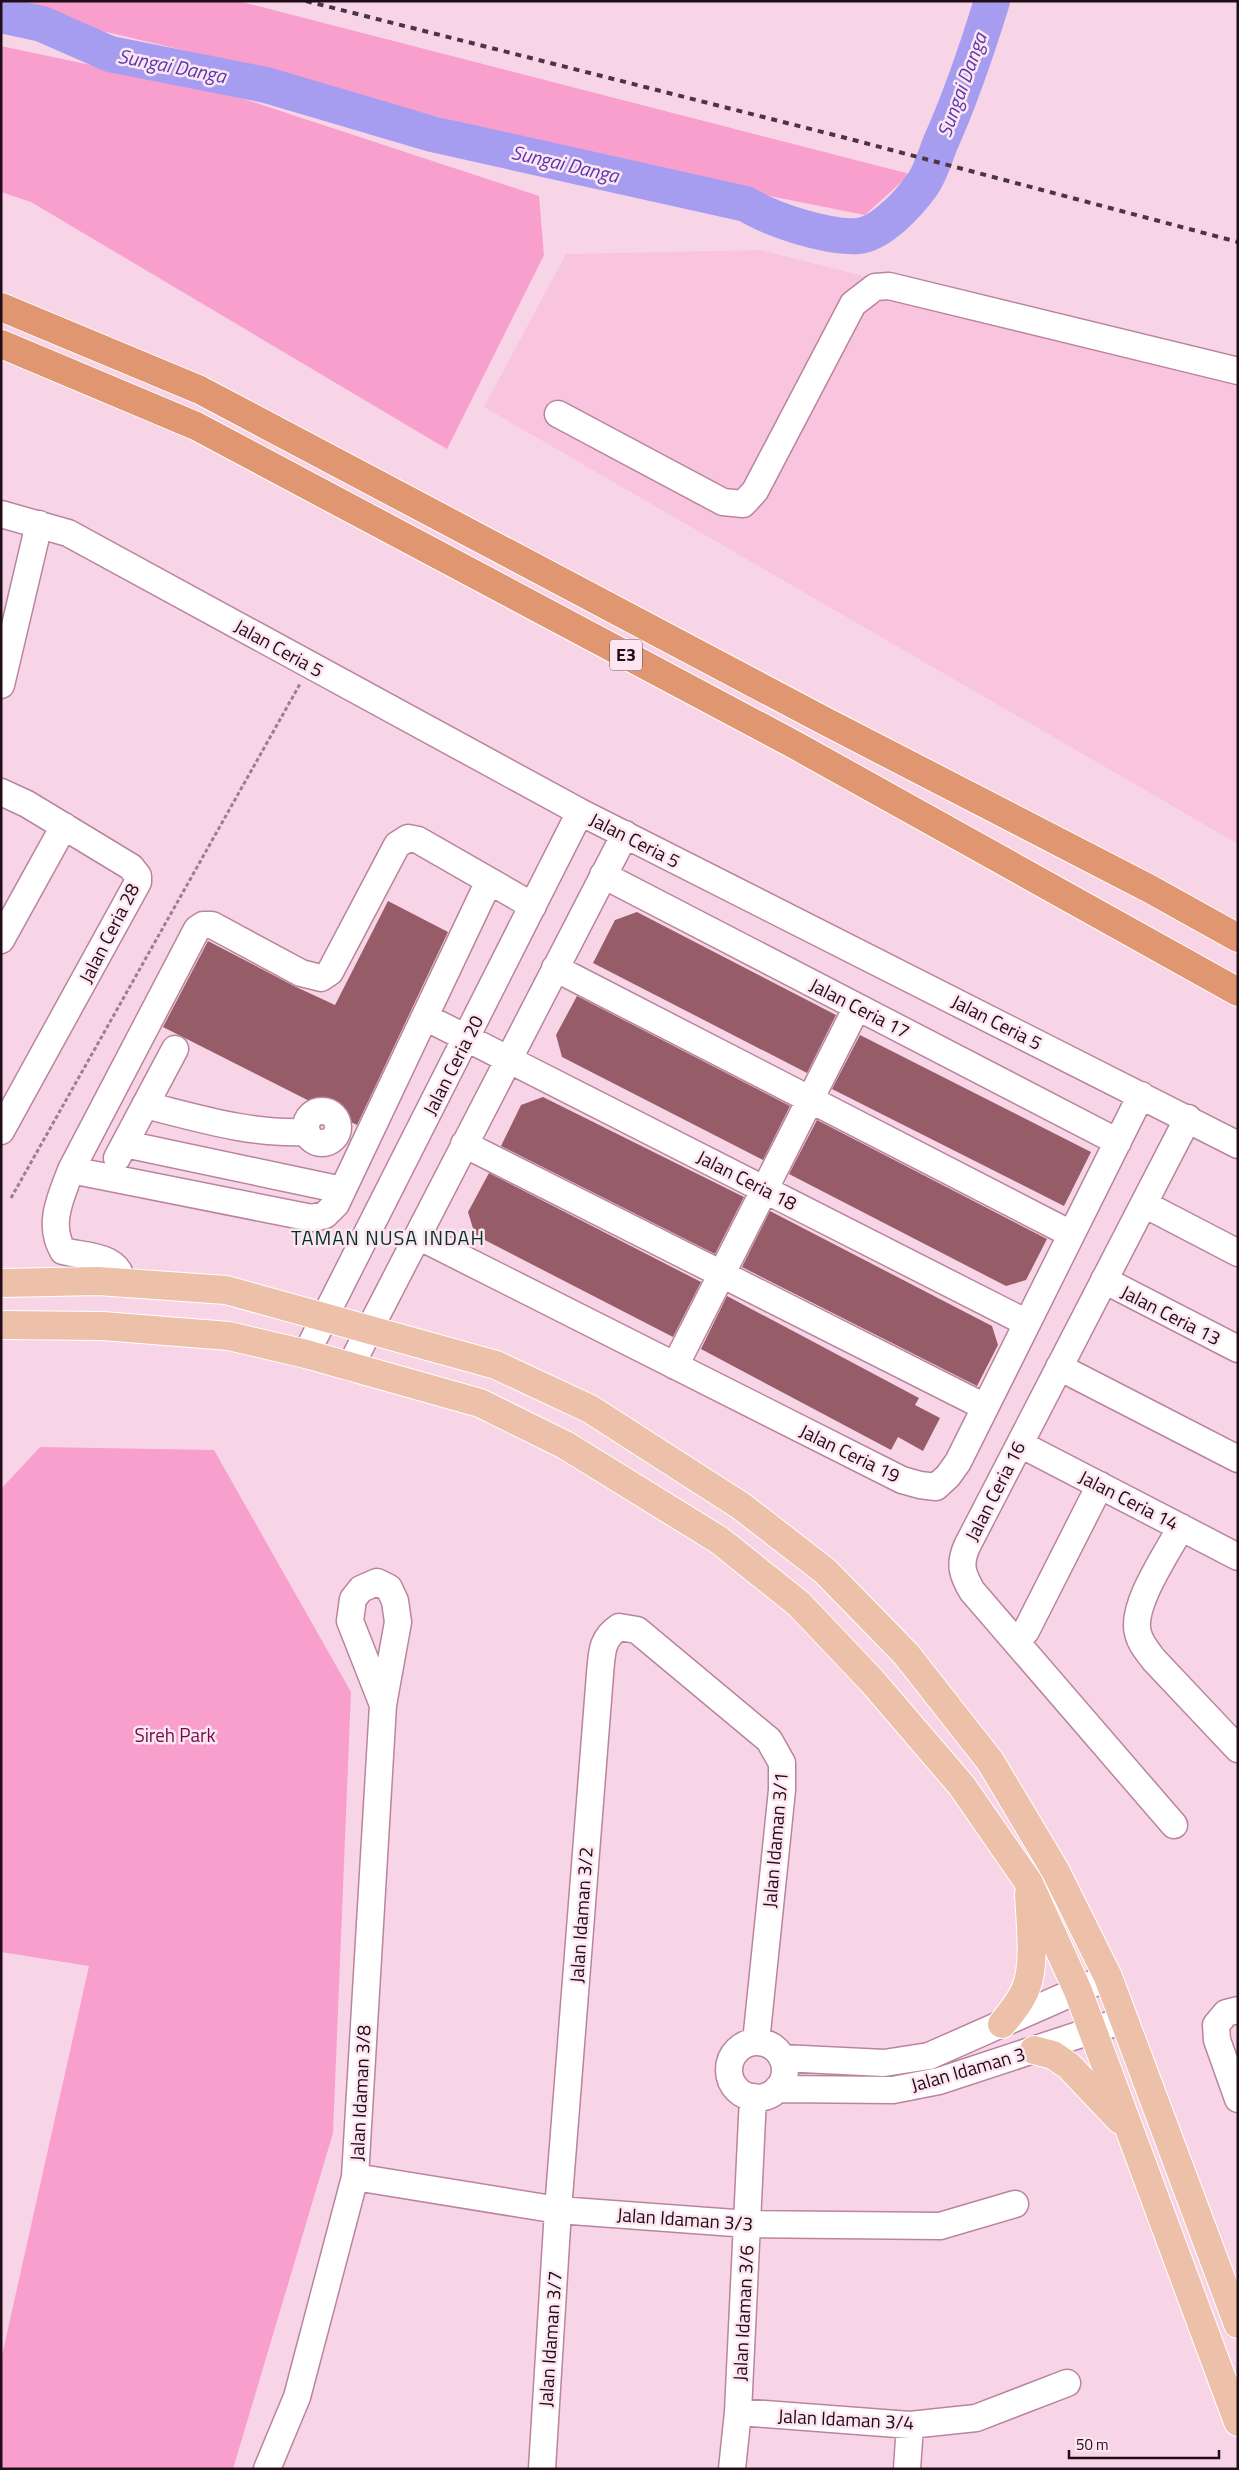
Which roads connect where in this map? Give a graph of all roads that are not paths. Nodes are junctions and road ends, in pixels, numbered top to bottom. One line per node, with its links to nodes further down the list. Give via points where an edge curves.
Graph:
1 (1, 307): 16 (highway, E3, via 200,390)
2 (1, 344): 19 (highway, E3, via 196,426 795,745)
3 (1238, 371): 4 (street, via 903,288 875,287 853,304 755,491 743,504 723,502)
4 (558, 414)
5 (1, 514): 6 (street, Jalan Ceria 5)
6 (39, 524): 7 (street); 10 (street, Jalan Ceria 5, via 68,533)
7 (10, 612): 8 (street)
8 (1, 685)
9 (1, 792): 11 (street, Jalan Ceria 28)
10 (580, 812): 12 (street, Jalan Ceria 5); 15 (street, Jalan Ceria 20)
11 (64, 826): 17 (street); 29 (street, Jalan Ceria 28, via 131,867 138,876 138,882)
12 (625, 834): 13 (street); 25 (street, Jalan Ceria 5)
13 (603, 875): 18 (street); 20 (street, Jalan Ceria 17)
14 (489, 880): 15 (street); 21 (street); 35 (street, via 418,840 408,838 397,844 330,972 321,978 301,973 212,925 203,925 197,930)
15 (533, 906): 22 (street, Jalan Ceria 20)
16 (1238, 938)
17 (1, 940)
18 (555, 968): 24 (street); 26 (street)
19 (1238, 992)
20 (857, 1007): 26 (street); 30 (street, Jalan Ceria 17)
21 (425, 1017): 22 (street, Jalan Ceria 18); 34 (street)
22 (467, 1038): 24 (street, Jalan Ceria 18); 47 (street, Jalan Ceria 20)
23 (175, 1049): 27 (street)
24 (508, 1059): 32 (street); 37 (street, Jalan Ceria 18)
25 (1141, 1095): 28 (street, Jalan Ceria 5); 30 (street, Jalan Ceria 19)
26 (810, 1099): 37 (street); 40 (street)
27 (146, 1105): 31 (street); 34 (street, via 251,1129 307,1132 317,1142 332,1140)
28 (1188, 1118): 33 (street, Jalan Ceria 5); 39 (street, Jalan Ceria 16)
29 (1, 1131)
30 (1118, 1142): 40 (street, Jalan Ceria 19)
31 (125, 1144): 36 (street); 38 (street)
32 (464, 1144): 41 (street); 43 (street)
33 (1238, 1145)
34 (362, 1151): 38 (street)
35 (71, 1170): 36 (street); 46 (street, via 55,1211 56,1240 63,1251 116,1264)
36 (107, 1177): 38 (street, via 312,1218 326,1215)
37 (765, 1189): 43 (street); 48 (street, Jalan Ceria 18)
38 (342, 1190)
39 (1144, 1204): 42 (street); 44 (street, Jalan Ceria 16)
40 (1071, 1234): 48 (street, Jalan Ceria 19)
41 (418, 1236): 50 (street); 54 (street, Jalan Ceria 19)
42 (1238, 1253)
43 (722, 1274): 54 (street); 56 (street)
44 (1104, 1280): 51 (street, Jalan Ceria 13); 55 (street, Jalan Ceria 16)
45 (1, 1283): 46 (main road)
46 (122, 1283): 47 (main road, via 226,1290)
47 (325, 1318): 50 (main road); 52 (street, Jalan Ceria 20)
48 (1027, 1323): 56 (street, Jalan Ceria 19)
49 (1, 1325): 52 (main road, via 103,1326 229,1336)
50 (369, 1330): 53 (street); 68 (main road, via 496,1365 590,1409 741,1506 825,1571 906,1654 990,1761 1055,1870)
51 (1238, 1349)
52 (306, 1354): 53 (main road)
53 (350, 1366): 67 (main road, via 480,1403 565,1445 719,1540 799,1604 872,1681 962,1786)
54 (675, 1366): 56 (street, Jalan Ceria 19, via 902,1480 920,1485 936,1487 948,1476)
55 (1059, 1367): 57 (street, Jalan Ceria 16); 58 (street)
56 (985, 1407)
57 (1020, 1444): 59 (street, Jalan Ceria 14); 63 (street, Jalan Ceria 16, via 966,1546 961,1569 972,1590)
58 (1238, 1459)
59 (1100, 1485): 60 (street, Jalan Ceria 14); 63 (street, via 1026,1631)
60 (1181, 1527): 61 (street, Jalan Ceria 14); 65 (street, via 1140,1604 1136,1619 1138,1634 1154,1660)
61 (1238, 1557)
62 (619, 1627): 74 (street, Jalan Idaman 3/1, via 637,1630 769,1740 782,1762 782,1790); 83 (street, Jalan Idaman 3/2, via 608,1634 600,1674)
63 (1016, 1642): 66 (street, Jalan Ceria 16)
64 (383, 1704): 81 (street, Jalan Idaman 3/8)
65 (1238, 1749)
66 (1174, 1825)
67 (1029, 1883): 69 (main road); 72 (main road, via 1030,1973 1021,1999)
68 (1108, 1977): 69 (street, Jalan Idaman 3); 71 (main road)
69 (1078, 1991): 72 (street, Jalan Idaman 3); 73 (main road)
70 (1238, 2010): 79 (street, via 1226,2013 1216,2025 1216,2040)
71 (1124, 2020): 73 (street, Jalan Idaman 3); 85 (main road)
72 (1002, 2024): 76 (street, Jalan Idaman 3, via 929,2056 884,2062)
73 (1092, 2031): 75 (street, Jalan Idaman 3); 80 (main road)
74 (756, 2042): 76 (street, via 771,2046); 78 (street, via 739,2048 729,2064 731,2081 737,2089)
75 (1034, 2050): 77 (street, Jalan Idaman 3, via 939,2082 892,2090); 80 (main road, via 1053,2055 1069,2066)
76 (782, 2058): 77 (street, via 784,2074)
77 (777, 2088): 78 (street, via 766,2096)
78 (752, 2097): 84 (street, Jalan Idaman 3/6)
79 (1238, 2099)
80 (1129, 2130): 88 (main road)
81 (355, 2177): 83 (street, Jalan Idaman 3/3); 90 (street, Jalan Idaman 3/8, via 297,2397)
82 (1015, 2204): 84 (street, Jalan Idaman 3/3, via 940,2226)
83 (558, 2210): 84 (street, Jalan Idaman 3/3); 91 (street, Jalan Idaman 3/7)
84 (748, 2224): 87 (street, Jalan Idaman 3/6)
85 (1238, 2324)
86 (1067, 2383): 89 (street, Jalan Idaman 3/4, via 976,2418)
87 (738, 2412): 89 (street, Jalan Idaman 3/4); 92 (street, Jalan Idaman 3/6)
88 (1238, 2422)
89 (910, 2425): 93 (street)
90 (267, 2469)
91 (542, 2469)
92 (732, 2469)
93 (907, 2469)

